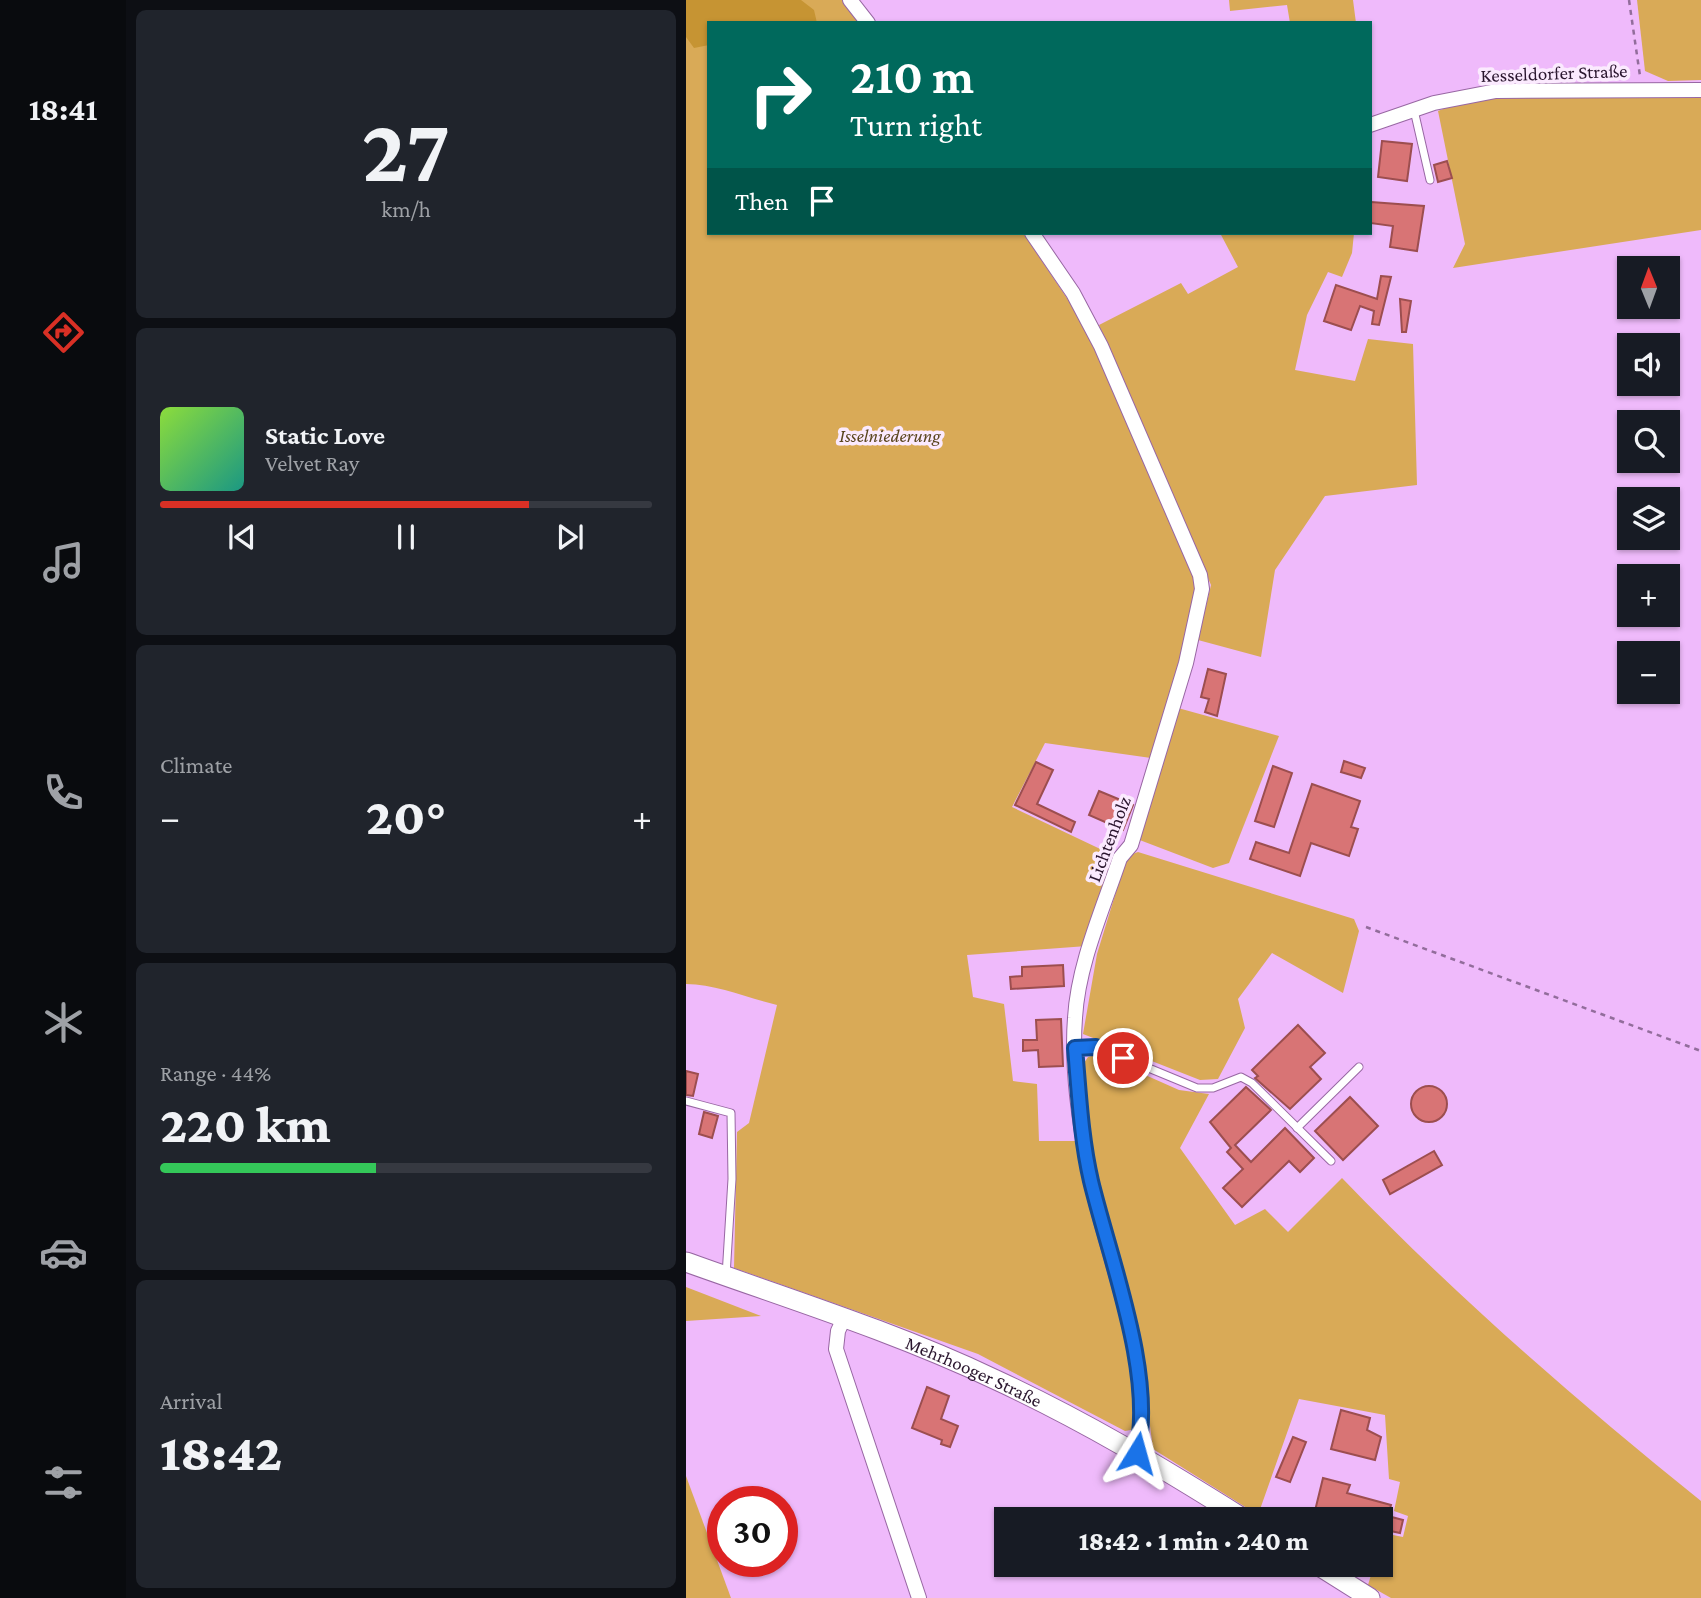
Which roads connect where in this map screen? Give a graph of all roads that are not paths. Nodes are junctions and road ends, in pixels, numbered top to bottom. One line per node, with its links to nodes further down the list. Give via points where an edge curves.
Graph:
1 (850, 0): 2 (street)
2 (866, 21)
3 (1701, 89): 4 (street, Kesseldorfer Straße, via 1496,91)
4 (1415, 110): 5 (street, Kesseldorfer Straße); 6 (lane)
5 (1372, 124)
6 (1430, 180)
7 (1033, 235): 8 (street, Lichtenholz, via 1073,293 1101,346 1200,575 1202,589 1186,663 1131,845 1119,859 1085,968 1075,1016)
8 (1075, 1048): 11 (lane, via 1105,1050 1197,1088 1213,1088 1241,1077); 16 (street, Lichtenholz, via 1090,1179 1137,1370 1143,1429)
9 (1359, 1067): 11 (lane)
10 (686, 1101): 14 (lane, via 731,1113)
11 (1297, 1128): 12 (lane)
12 (1331, 1161)
13 (686, 1262): 14 (main road, Mehrhooger Straße)
14 (726, 1276): 15 (main road, Mehrhooger Straße)
15 (844, 1318): 16 (main road, Mehrhooger Straße, via 993,1378); 19 (street, via 836,1349)
16 (1137, 1453): 17 (main road, Mehrhooger Straße)
17 (1225, 1507)
18 (1337, 1577): 20 (main road)
19 (919, 1598)
20 (1370, 1598)

